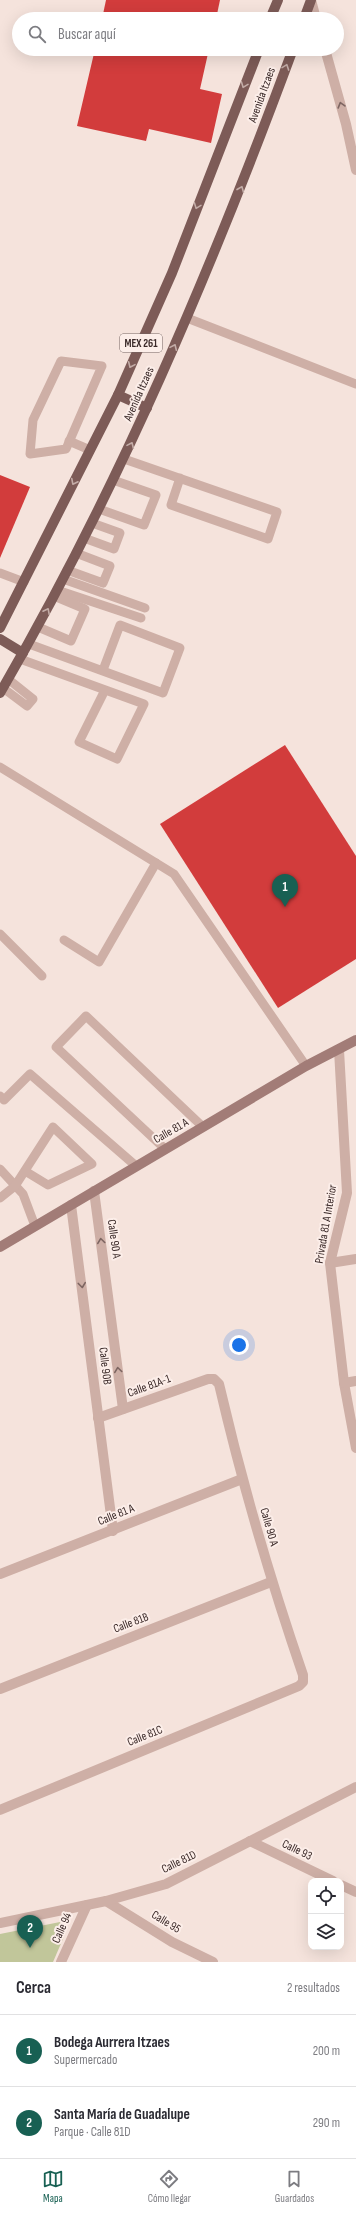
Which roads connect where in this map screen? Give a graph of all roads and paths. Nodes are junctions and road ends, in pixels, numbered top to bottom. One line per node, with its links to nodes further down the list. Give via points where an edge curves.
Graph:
1 (278, 0): 3 (main road)
2 (311, 0): 4 (main road); 5 (street)
3 (273, 12)
4 (307, 12)
5 (314, 12)
6 (256, 56): 13 (main road, Avenida Itzaes / MEX 261, one-way to 13, via 172,273)
7 (289, 56): 11 (main road, Avenida Itzaes / MEX 261, one-way to 7, via 242,185)
8 (327, 56): 9 (street, one-way to 8)
9 (351, 124): 10 (street)
10 (356, 170)
11 (187, 318): 12 (lane); 14 (main road, Avenida Itzaes / MEX 261, one-way to 11)
12 (356, 384)
13 (118, 394): 14 (main road); 16 (main road, Avenida Itzaes / MEX 261)
14 (147, 408): 17 (main road, Avenida Itzaes / MEX 261, one-way to 14)
15 (69, 441): 15 (lane, via 72,434 102,366 61,361 33,420 30,454 66,449); 16 (lane)
16 (90, 450): 26 (main road, Avenida Itzaes / MEX 261, one-way to 26)
17 (124, 459): 18 (lane); 19 (main road, Avenida Itzaes / MEX 261)
18 (180, 478): 18 (lane, via 277,512 268,539 171,505)
19 (113, 480): 20 (main road, Avenida Itzaes / MEX 261); 20 (lane, via 156,495 144,525)
20 (99, 509): 21 (main road, Avenida Itzaes / MEX 261)
21 (92, 523): 22 (main road, Avenida Itzaes / MEX 261); 22 (lane, via 120,533 114,548)
22 (84, 538): 23 (main road, Avenida Itzaes / MEX 261)
23 (76, 553): 25 (main road, Avenida Itzaes / MEX 261); 25 (lane, via 110,566 103,583)
24 (0, 573): 26 (lane)
25 (65, 575): 27 (main road, Avenida Itzaes / MEX 261); 28 (lane)
26 (24, 582): 31 (main road, Avenida Itzaes / MEX 261)
27 (56, 593): 29 (lane); 30 (main road, Avenida Itzaes / MEX 261, one-way to 27); 30 (lane, via 85,609 71,640)
28 (145, 608)
29 (141, 618)
30 (38, 627): 33 (main road, Avenida Itzaes / MEX 261)
31 (0, 628)
32 (0, 639): 34 (main road)
33 (29, 644): 34 (main road, Avenida Itzaes / MEX 261); 35 (lane)
34 (21, 656): 36 (main road, Avenida Itzaes / MEX 261); 37 (lane)
35 (103, 670): 35 (lane, via 163,693 180,648 120,625)
36 (4, 687)
37 (105, 690): 37 (lane, via 144,704 117,758 79,742)
38 (0, 767): 39 (lane)
39 (156, 863): 41 (lane, via 99,962); 45 (lane, via 174,874)
40 (0, 934): 42 (lane)
41 (64, 940)
42 (42, 976)
43 (356, 1040): 44 (street, Calle 81 A)
44 (339, 1050): 45 (street, Calle 81 A); 59 (street, Privada 81 A Interior, via 347,1193)
45 (306, 1066): 47 (street, Calle 81 A)
46 (0, 1096): 49 (lane, via 4,1100 30,1074)
47 (203, 1127): 48 (street, Calle 81 A); 48 (lane, via 86,1016 56,1047)
48 (165, 1150): 49 (street, Calle 81 A)
49 (136, 1166): 53 (street, Calle 81 A)
50 (0, 1169): 52 (lane)
51 (25, 1171): 51 (lane, via 53,1127 92,1164 48,1185); 52 (lane)
52 (15, 1186): 54 (lane); 56 (lane, via 23,1194)
53 (94, 1191): 55 (street, Calle 81 A); 63 (street, Calle 90 A, one-way to 53)
54 (0, 1198)
55 (71, 1205): 56 (street, Calle 81 A); 64 (street, Calle 90B, one-way to 64)
56 (35, 1226): 57 (street, Calle 81 A)
57 (0, 1246)
58 (356, 1259): 59 (street)
59 (330, 1262): 62 (street, Privada 81 A Interior)
60 (208, 1379): 63 (street, Calle 81A-1); 66 (street, Calle 90 A, via 214,1379 218,1384)
61 (356, 1381): 62 (street)
62 (344, 1383): 65 (street, Privada 81 A Interior)
63 (123, 1409): 64 (street, Calle 81A-1)
64 (98, 1418): 67 (street, Calle 90B)
65 (356, 1448)
66 (242, 1479): 67 (street, Calle 81 A); 69 (street, Calle 90 A)
67 (113, 1531): 68 (street, Calle 81 A)
68 (0, 1574)
69 (271, 1582): 70 (street, Calle 90 A, via 303,1675); 71 (street, Calle 81B)
70 (300, 1686): 73 (street, Calle 81C)
71 (0, 1689)
72 (356, 1787): 74 (street, Calle 81D)
73 (0, 1810)
74 (250, 1842): 75 (street, Calle 93); 78 (street, Calle 81D, via 166,1884)
75 (327, 1878)
76 (344, 1886): 77 (street)
77 (356, 1892)
78 (106, 1901): 79 (street, Calle 81D); 82 (street, Calle 95, via 172,1942)
79 (87, 1905): 80 (street, Calle 81D); 81 (street, Calle 94)
80 (0, 1923)
81 (62, 1962)
82 (213, 1962)

